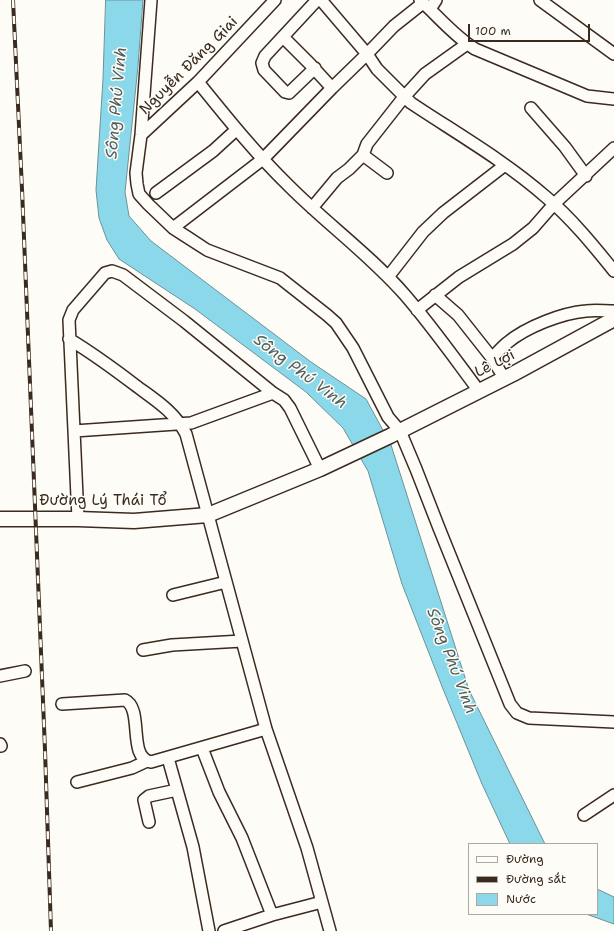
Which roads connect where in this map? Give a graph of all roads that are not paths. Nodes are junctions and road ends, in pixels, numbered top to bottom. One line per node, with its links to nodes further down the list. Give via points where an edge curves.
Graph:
1 (151, 0): 18 (street)
2 (275, 0): 12 (street, Nguyễn Đăng Giai)
3 (317, 0): 7 (street)
4 (321, 0): 9 (street)
5 (540, 0): 10 (street)
6 (427, 3): 8 (street); 9 (street, via 394,26)
7 (283, 37): 11 (street); 11 (street, via 265,56 262,63 264,70 285,92 290,92)
8 (467, 44): 14 (street, via 425,74); 15 (street, via 587,96)
9 (367, 54): 13 (street); 14 (street, via 377,69)
10 (614, 54)
11 (315, 68): 13 (street)
12 (198, 82): 17 (street); 18 (street, Nguyễn Đăng Giai)
13 (332, 88): 21 (street)
14 (404, 97): 20 (street, via 367,144); 22 (street)
15 (614, 99)
16 (531, 108): 24 (street)
17 (236, 130): 21 (street); 25 (street)
18 (141, 136): 28 (street, via 136,173 139,194)
19 (614, 148): 24 (street)
20 (363, 155): 23 (street); 27 (street, via 337,178)
21 (263, 159): 27 (street); 28 (street)
22 (505, 166): 26 (street); 30 (street, via 443,213 423,232)
23 (387, 173)
24 (586, 176): 26 (street)
25 (156, 192)
26 (554, 204): 29 (street); 31 (street, via 533,228 513,244)
27 (312, 208): 30 (street)
28 (173, 228): 42 (street, via 207,250 280,278 336,323 353,348)
29 (614, 271)
30 (388, 277): 32 (street)
31 (435, 295): 32 (street); 36 (street, via 458,315)
32 (417, 310): 38 (street)
33 (614, 311): 36 (street, via 586,311 538,324 507,343)
34 (614, 319): 37 (main road, Lê Lợi)
35 (69, 339): 39 (street, via 72,310 105,274 117,272 184,321); 40 (street, via 101,359 170,412); 41 (street)
36 (492, 358): 37 (street)
37 (504, 378): 38 (main road, Lê Lợi)
38 (479, 391): 42 (main road, Lê Lợi)
39 (273, 393): 40 (street, via 199,421); 44 (street, via 284,400 290,408)
40 (181, 425): 41 (street); 45 (street, via 188,441)
41 (74, 431): 47 (street)
42 (395, 433): 43 (main road, Lê Lợi); 55 (street, via 416,468 510,704 517,713 529,718)
43 (340, 459): 44 (main road, Đường Lý Thái Tổ)
44 (320, 468): 45 (main road, Đường Lý Thái Tổ)
45 (208, 514): 47 (main road, Đường Lý Thái Tổ, via 134,521); 48 (street)
46 (0, 518): 47 (main road, Đường Lý Thái Tổ)
47 (78, 519)
48 (226, 582): 49 (street); 50 (street)
49 (173, 595)
50 (242, 641): 51 (street, via 172,645); 56 (street)
51 (143, 650)
52 (25, 671): 53 (street)
53 (0, 676)
54 (62, 704): 59 (street, via 125,700 129,702 133,711 138,745 142,757)
55 (614, 722)
56 (266, 729): 57 (street); 65 (street, via 307,848)
57 (202, 748): 58 (street); 66 (street, via 219,792 242,838)
58 (168, 758): 59 (street, via 155,762); 61 (street)
59 (147, 761): 60 (street, via 132,768)
60 (77, 782)
61 (177, 790): 64 (street, via 149,796 144,800); 67 (street, via 194,847)
62 (614, 795): 63 (street)
63 (584, 815)
64 (149, 822)
65 (322, 902): 66 (street); 69 (street)
66 (272, 915): 68 (street)
67 (209, 931)
68 (224, 931)
69 (330, 931)

